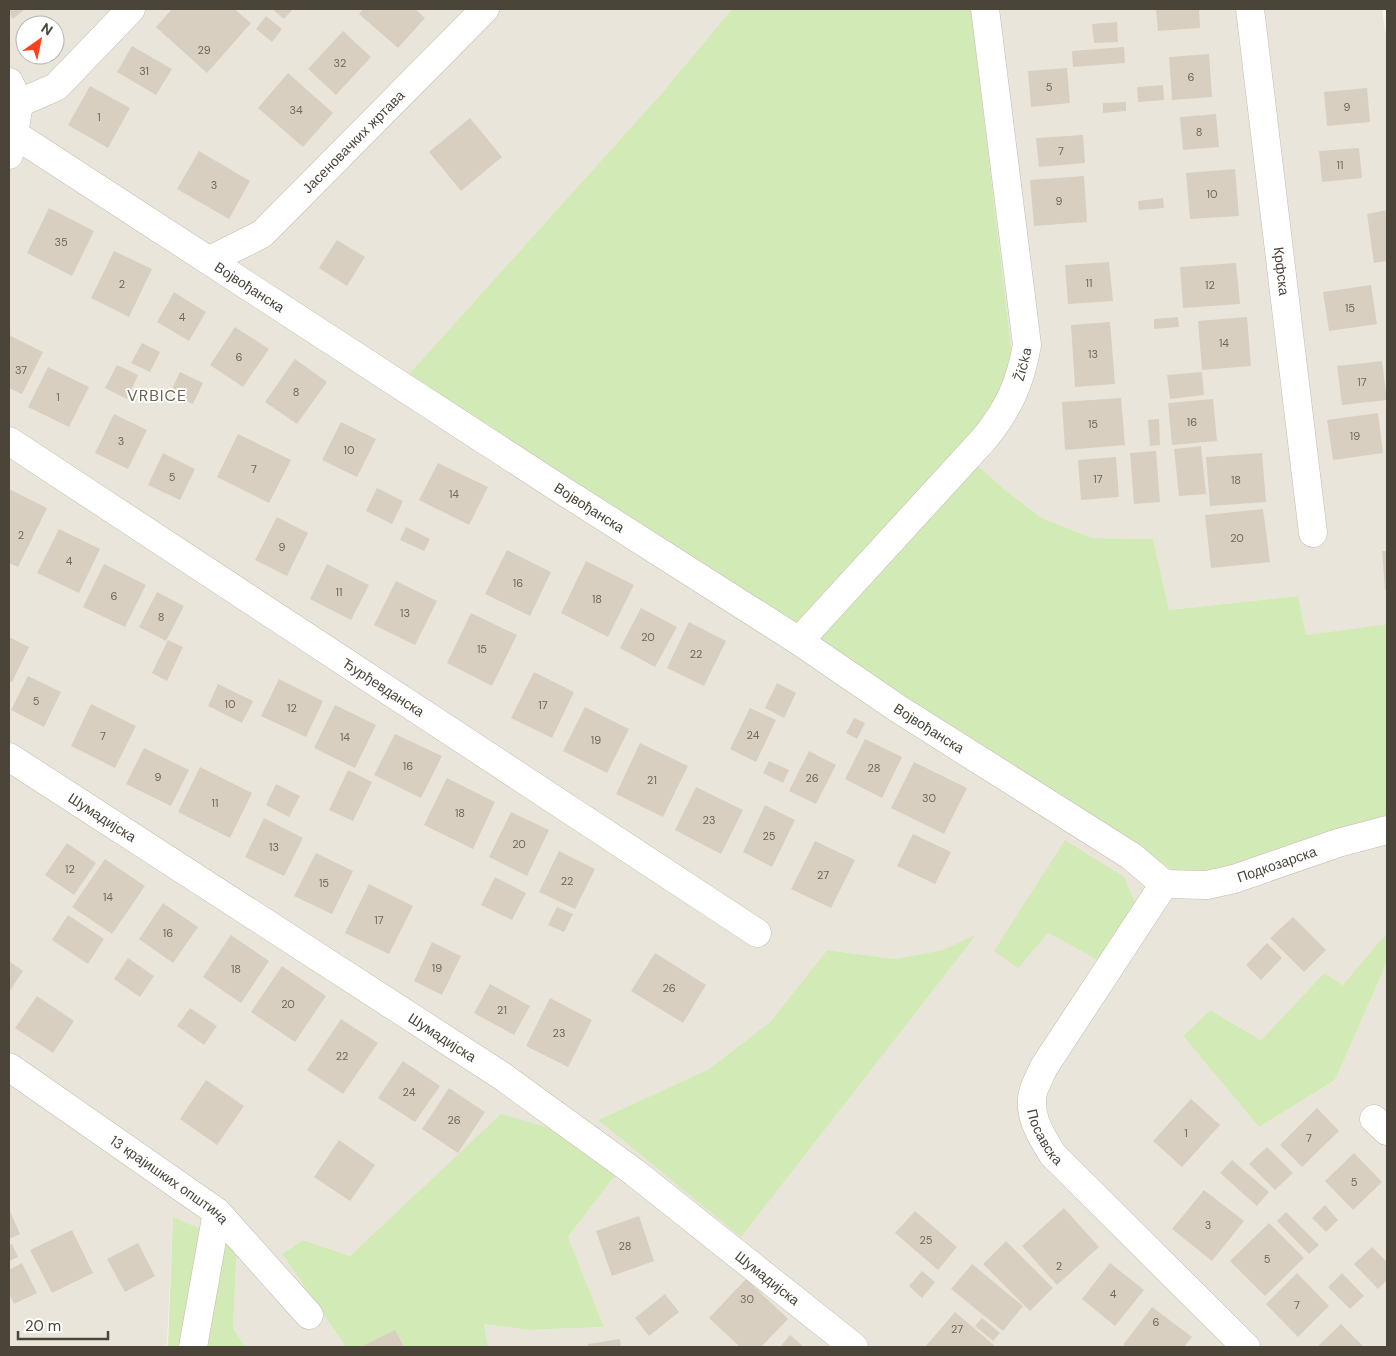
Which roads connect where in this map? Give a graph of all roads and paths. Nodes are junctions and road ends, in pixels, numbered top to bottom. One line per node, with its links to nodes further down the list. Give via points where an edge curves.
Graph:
1 (131, 9): 5 (street, via 56,87)
2 (485, 9): 7 (street, Јасеновачких жртава, via 262,234)
3 (985, 9): 10 (street, Žička, via 1027,344 1024,365 1011,401 984,439)
4 (1250, 9): 9 (street, Крфска)
5 (14, 93): 6 (street)
6 (12, 144): 7 (street, Војвођанска)
7 (210, 260): 10 (street, Војвођанска)
8 (9, 441): 14 (street, Ђурђевданска)
9 (1313, 533)
10 (799, 641): 13 (street, Војвођанска, via 1131,856)
11 (9, 757): 19 (street, Шумадијска, via 502,1076 634,1172)
12 (1387, 830): 13 (street, Подкозарска, via 1338,843 1234,879 1207,885)
13 (1164, 884): 20 (street, Посавска, via 1044,1067 1034,1090 1032,1107 1039,1131 1054,1155)
14 (756, 933)
15 (9, 1068): 16 (street, 13 крајишких општина)
16 (218, 1212): 17 (street, 13 крајишких општина); 18 (street)
17 (309, 1315)
18 (193, 1347)
19 (854, 1347)
20 (1246, 1347)

